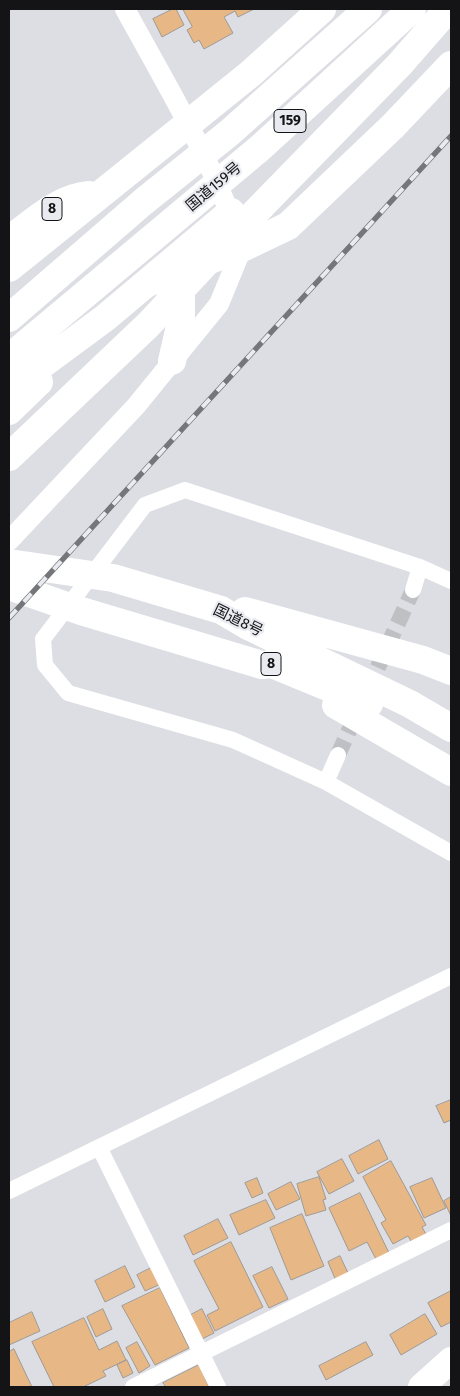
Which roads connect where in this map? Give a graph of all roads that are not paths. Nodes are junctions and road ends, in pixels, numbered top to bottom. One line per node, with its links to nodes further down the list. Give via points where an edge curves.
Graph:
1 (125, 9): 7 (street)
2 (322, 9): 7 (highway, via 250,74)
3 (368, 9): 14 (highway, 159, via 229,132)
4 (412, 9): 16 (highway, 国道159号 / 159, via 260,148)
5 (448, 9): 20 (highway, via 400,64 148,325)
6 (451, 65): 11 (highway, via 393,126 288,226)
7 (187, 124): 8 (highway); 9 (street)
8 (101, 195): 10 (highway, 8, via 76,196 53,208); 12 (highway)
9 (231, 212): 11 (street); 13 (highway)
10 (9, 240)
11 (242, 248): 13 (highway); 17 (street, via 219,304)
12 (9, 268)
13 (147, 282): 15 (highway); 17 (highway, via 181,288 181,322)
14 (9, 318)
15 (105, 318): 18 (highway); 19 (highway)
16 (9, 358)
17 (172, 360): 21 (street, via 136,406)
18 (9, 389)
19 (9, 411)
20 (9, 457)
21 (9, 541)
22 (9, 553): 25 (highway)
23 (9, 563): 25 (highway, 国道8号 / 8)
24 (420, 567): 26 (street); 28 (street); 38 (street, via 185,490 145,506 43,639 45,665 68,693 233,740)
25 (113, 578): 30 (highway, 国道8号 / 8)
26 (451, 581)
27 (9, 586): 31 (highway, 国道8号 / 8)
28 (413, 590)
29 (9, 600): 31 (highway)
30 (221, 610): 33 (highway, 8, via 248,611 423,660); 34 (highway, 国道8号 / 8, via 410,704)
31 (81, 611): 32 (highway, 国道8号 / 8)
32 (262, 665): 35 (highway, 国道8号 / 8, via 272,664 296,672); 37 (highway, 8, via 271,674 312,692)
33 (451, 671)
34 (451, 728)
35 (451, 744)
36 (338, 755): 38 (street)
37 (451, 772)
38 (326, 782): 39 (street)
39 (451, 853)
40 (451, 976): 41 (street)
41 (100, 1147): 42 (street); 44 (street)
42 (9, 1191)
43 (451, 1230): 44 (street)
44 (203, 1352): 46 (street); 47 (street)
45 (451, 1360): 48 (main road)
46 (133, 1387)
47 (218, 1387)
48 (421, 1387)

